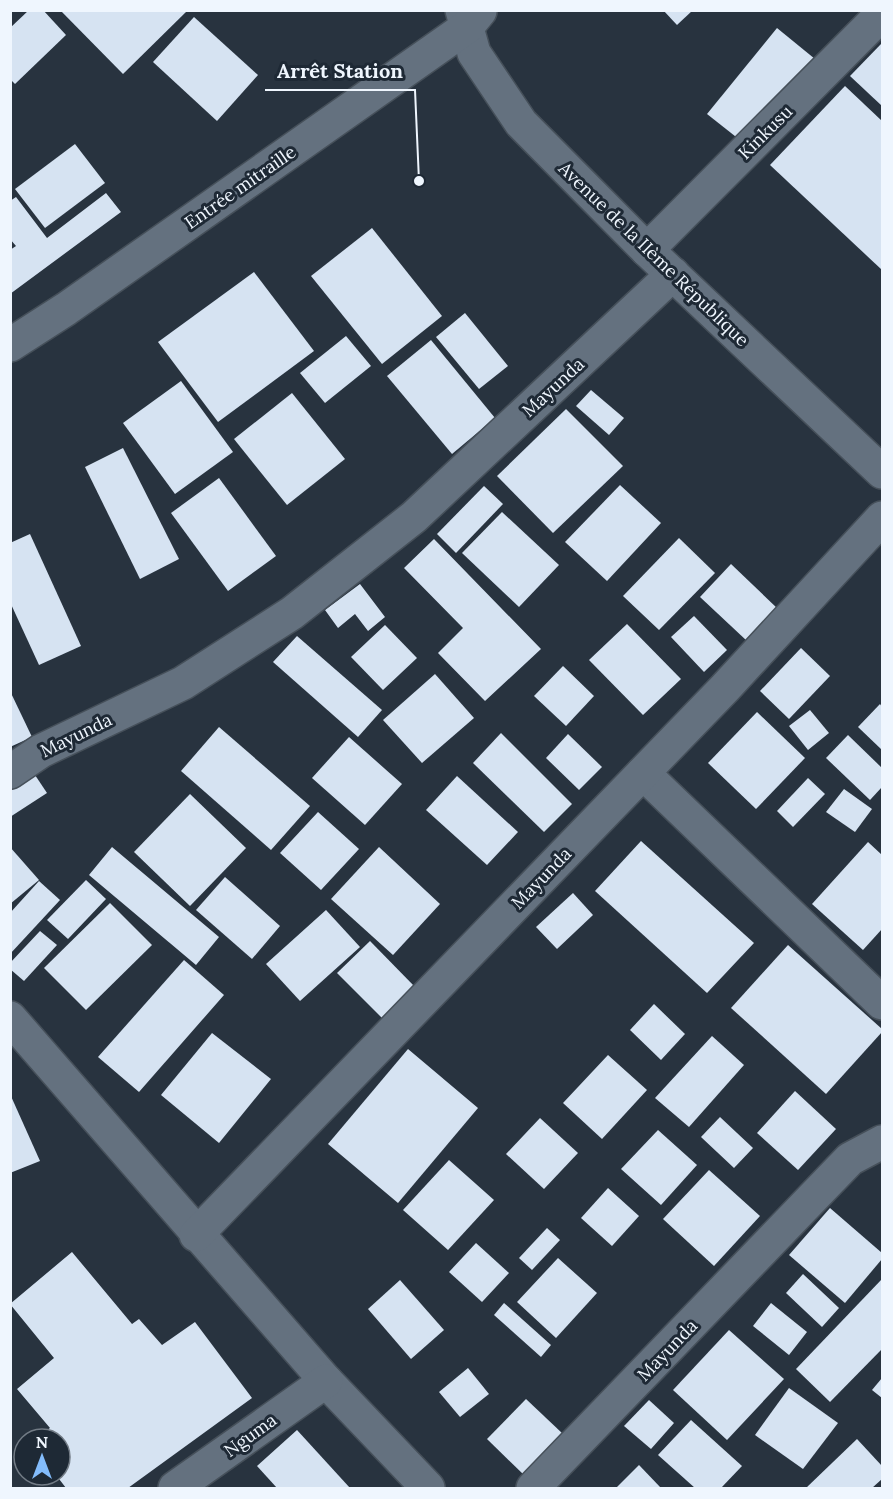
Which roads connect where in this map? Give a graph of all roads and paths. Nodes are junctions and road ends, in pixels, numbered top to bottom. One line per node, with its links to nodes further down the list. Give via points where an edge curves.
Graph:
1 (882, 14): 3 (street, Kinkusu)
2 (470, 16): 3 (street, Avenue de la IIème République, via 474,53 521,123); 5 (street, Entrée mitraille)
3 (646, 250): 4 (street, Avenue de la IIème République)
4 (674, 274): 6 (street, Avenue de la IIème République); 8 (street, Mayunda, via 414,517 292,613 183,683 41,751)
5 (10, 345)
6 (882, 472)
7 (882, 518): 9 (street, Mayunda)
8 (10, 772)
9 (643, 773): 10 (street); 13 (street, Mayunda)
10 (882, 1003)
11 (10, 1018): 13 (street)
12 (882, 1142): 17 (street, Mayunda, via 850,1159)
13 (196, 1235): 14 (street)
14 (326, 1381): 15 (street, Nguma); 16 (street)
15 (175, 1488)
16 (428, 1488)
17 (532, 1488)

